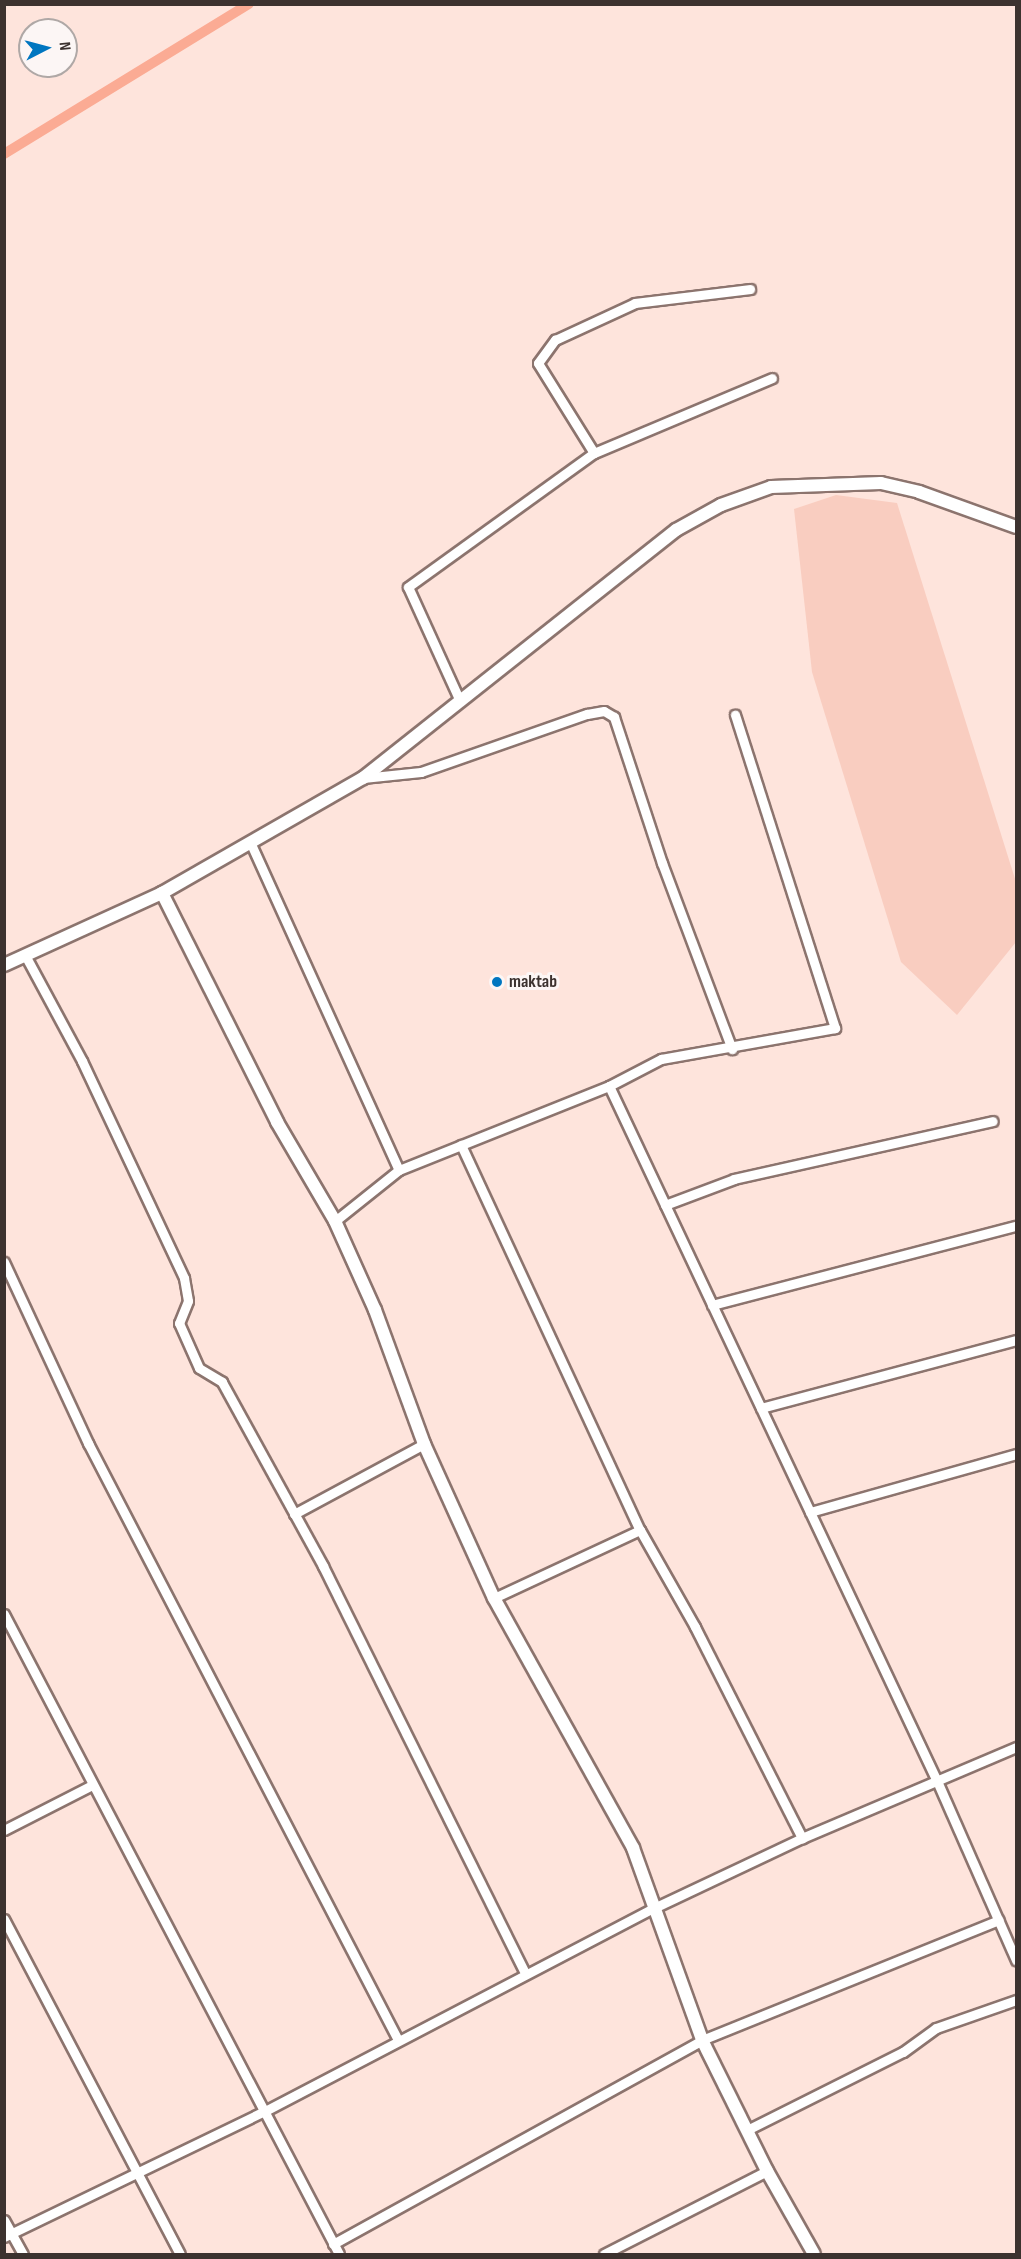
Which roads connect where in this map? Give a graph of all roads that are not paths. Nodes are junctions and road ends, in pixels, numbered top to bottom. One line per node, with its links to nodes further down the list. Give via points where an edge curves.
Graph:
1 (750, 289): 3 (street, via 635,303 555,340 538,363)
2 (772, 378): 3 (street)
3 (594, 453): 5 (street, via 408,587)
4 (1017, 527): 5 (street, via 881,483 771,487 721,505 676,530)
5 (460, 702): 7 (street)
6 (735, 715): 12 (street, via 835,1028)
7 (363, 778): 8 (street); 12 (street, via 421,772 587,714 604,711 614,717 662,863)
8 (250, 844): 9 (street); 16 (street)
9 (162, 893): 10 (street); 18 (street, via 277,1122)
10 (25, 955): 11 (street); 27 (street, via 82,1061 184,1278 188,1301 179,1323 199,1368 222,1382)
11 (4, 965)
12 (732, 1049): 13 (street, via 661,1059)
13 (609, 1086): 15 (street); 17 (street)
14 (993, 1120): 17 (street, via 734,1179)
15 (461, 1145): 16 (street); 28 (street)
16 (399, 1170): 18 (street)
17 (665, 1205): 21 (street)
18 (335, 1221): 24 (street, via 375,1310)
19 (1017, 1226): 21 (street)
20 (4, 1262): 42 (street, via 88,1443)
21 (712, 1305): 23 (street)
22 (1017, 1340): 23 (street)
23 (761, 1408): 26 (street)
24 (424, 1444): 27 (street); 29 (street)
25 (1017, 1454): 26 (street)
26 (810, 1512): 32 (street)
27 (294, 1514): 40 (street)
28 (640, 1530): 29 (street); 35 (street, via 706,1647)
29 (494, 1598): 36 (street, via 633,1848)
30 (4, 1614): 33 (street)
31 (1017, 1747): 32 (street)
32 (937, 1781): 35 (street); 38 (street)
33 (92, 1785): 34 (street); 44 (street)
34 (4, 1830)
35 (802, 1838): 36 (street)
36 (654, 1908): 40 (street); 43 (street)
37 (4, 1920): 47 (street)
38 (999, 1920): 39 (street); 43 (street)
39 (1017, 1960)
40 (525, 1973): 42 (street)
41 (1017, 2000): 45 (street, via 936,2028 903,2052)
42 (398, 2040): 44 (street)
43 (702, 2040): 45 (street); 50 (street)
44 (265, 2111): 47 (street); 50 (street)
45 (747, 2130): 46 (street)
46 (766, 2171): 54 (street); 55 (street)
47 (137, 2173): 49 (street); 52 (street)
48 (4, 2220): 49 (street)
49 (8, 2235): 51 (street)
50 (333, 2244): 53 (street)
51 (23, 2254)
52 (180, 2254)
53 (339, 2254)
54 (604, 2254)
55 (814, 2254)

